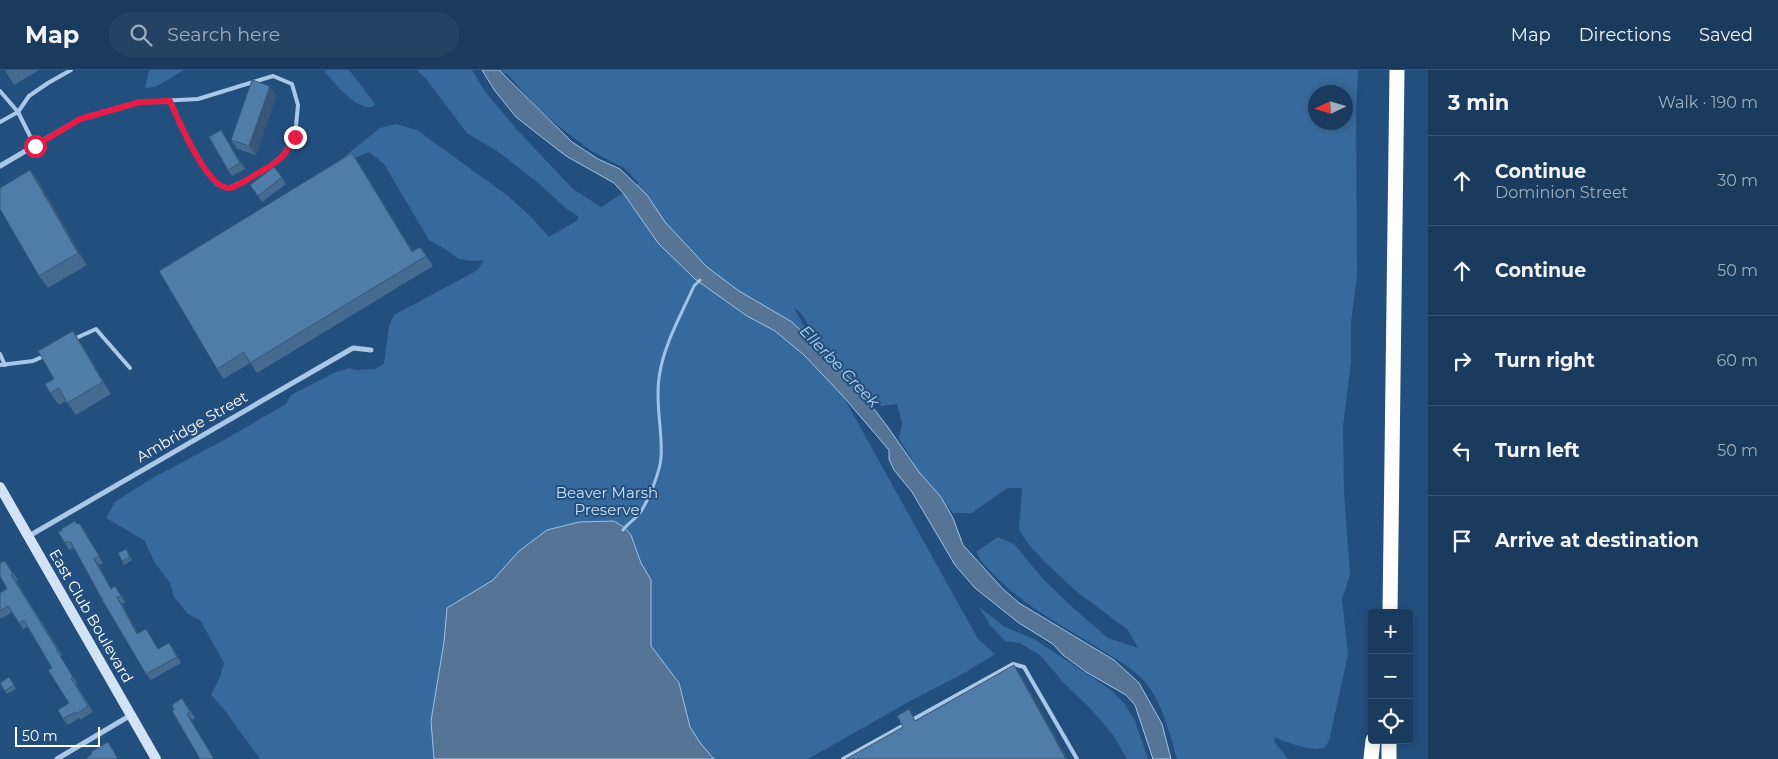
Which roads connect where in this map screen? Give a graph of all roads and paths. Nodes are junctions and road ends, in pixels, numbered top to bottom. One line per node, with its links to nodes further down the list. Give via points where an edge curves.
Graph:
1 (70, 70): 5 (lane, via 29,96)
2 (1397, 70): 18 (highway)
3 (0, 91): 5 (lane)
4 (170, 101): 4 (lane, via 198,100 273,76 292,84 298,105 295,137 282,156 249,179 228,188 217,184 207,173); 6 (lane, via 140,102)
5 (18, 112): 7 (lane); 8 (lane)
6 (80, 119): 8 (street)
7 (0, 122)
8 (35, 146): 9 (street)
9 (0, 166)
10 (69, 341): 15 (lane, via 96,329)
11 (371, 350): 17 (street, Ambridge Street, via 353,348)
12 (0, 354): 14 (lane)
13 (47, 354): 14 (lane, via 33,361)
14 (3, 365)
15 (130, 368)
16 (1, 491): 17 (street, East Club Boulevard)
17 (28, 537): 19 (street, East Club Boulevard)
18 (1390, 609)
19 (131, 715): 22 (street); 23 (street, East Club Boulevard)
20 (1373, 744): 26 (highway)
21 (1389, 744): 27 (highway)
22 (57, 759)
23 (156, 759)
24 (843, 759): 25 (lane, via 1013,664 1024,667)
25 (1077, 759)
26 (1371, 759)
27 (1389, 759)

